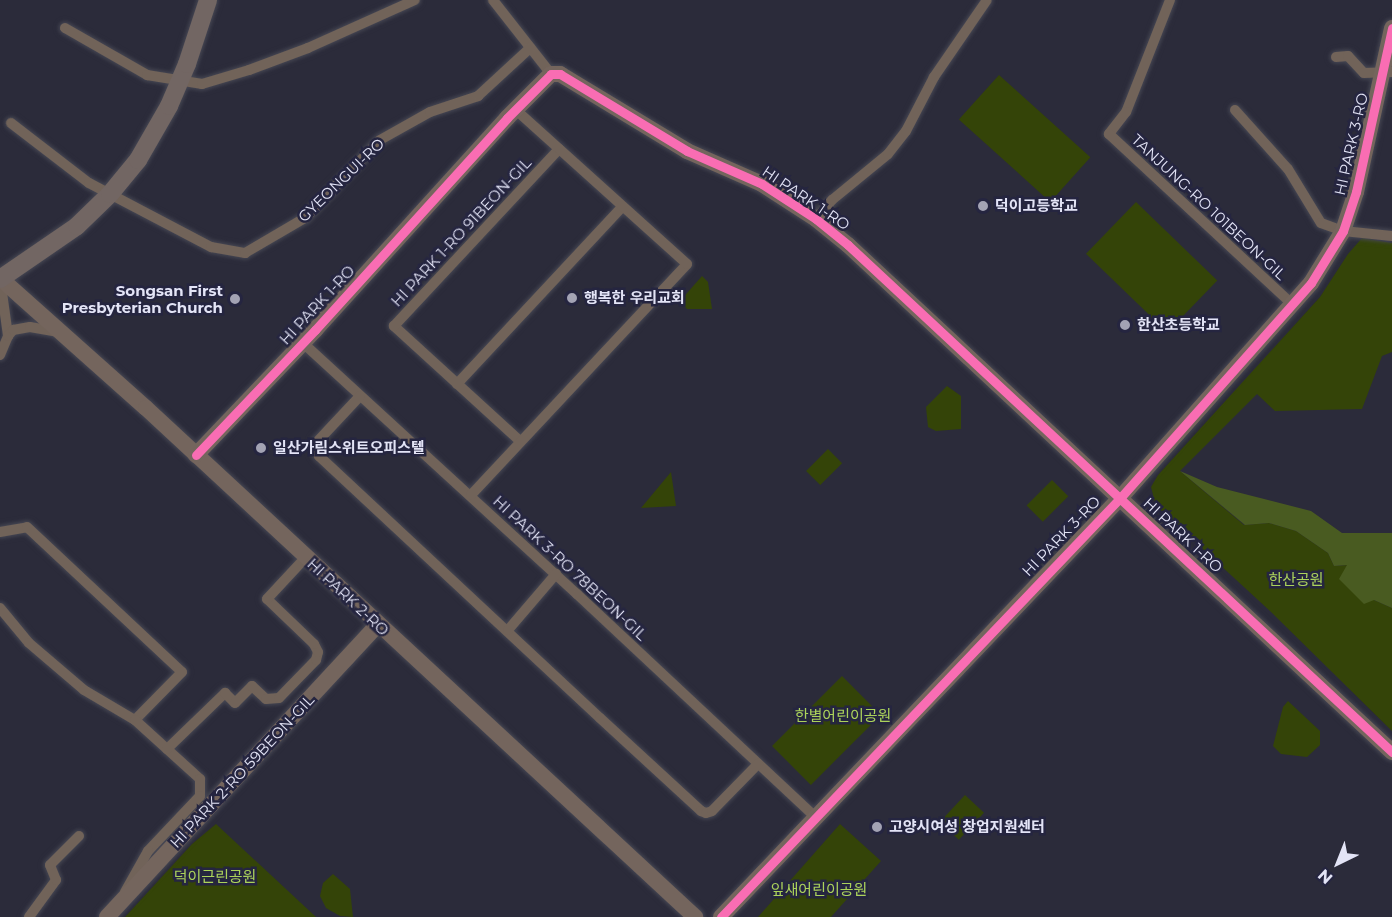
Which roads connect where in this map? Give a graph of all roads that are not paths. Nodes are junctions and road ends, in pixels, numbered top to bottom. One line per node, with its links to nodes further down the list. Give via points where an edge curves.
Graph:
1 (208, 0): 12 (main road)
2 (416, 0): 12 (street, via 249,70 202,84)
3 (493, 0): 8 (street)
4 (987, 0): 19 (street, via 940,67 906,131 888,154 832,200)
5 (1170, 0): 23 (street, TANJUNG-RO 101BEON-GIL, via 1126,112 1110,135)
6 (65, 28): 12 (street, via 147,75)
7 (1392, 28): 10 (street, HI PARK 3-RO)
8 (530, 48): 11 (street); 17 (street, GYEONGUI-RO, via 478,96 430,112 380,140 305,218 245,253 211,247)
9 (1336, 57): 10 (street, via 1348,56 1364,73)
10 (1387, 72): 20 (street, HI PARK 3-RO)
11 (550, 74): 13 (street, HI PARK 1-RO); 19 (street, HI PARK 1-RO, via 566,76 687,150 762,184)
12 (180, 80): 17 (main road, via 161,123)
13 (515, 109): 16 (street); 26 (street, HI PARK 1-RO)
14 (1235, 110): 20 (street, via 1288,170 1321,223)
15 (11, 123): 17 (street, GYEONGUI-RO, via 89,183)
16 (559, 149): 18 (street); 28 (street, HI PARK 1-RO 91BEON-GIL, via 394,326)
17 (110, 194): 22 (main road, via 77,226)
18 (622, 207): 28 (street); 30 (street, via 687,264)
19 (816, 219): 33 (street, HI PARK 1-RO)
20 (1343, 231): 21 (street); 23 (street, HI PARK 3-RO, via 1311,283)
21 (1392, 236)
22 (0, 278): 24 (street, HI PARK 2-RO); 25 (street)
23 (1292, 304): 33 (street, HI PARK 3-RO)
24 (62, 333): 25 (street, via 30,327 13,330); 31 (street, HI PARK 2-RO)
25 (8, 336): 27 (street)
26 (303, 342): 29 (street, HI PARK 3-RO 78BEON-GIL); 31 (street, HI PARK 1-RO)
27 (0, 355)
28 (457, 384): 30 (street, HI PARK 1-RO 91BEON-GIL)
29 (360, 396): 32 (street, HI PARK 3-RO 78BEON-GIL); 39 (street, via 317,442 315,450)
30 (520, 441): 32 (street)
31 (196, 455): 35 (street, HI PARK 2-RO)
32 (471, 495): 36 (street, HI PARK 3-RO 78BEON-GIL)
33 (1120, 497): 42 (street, HI PARK 1-RO); 44 (street, HI PARK 3-RO)
34 (0, 532): 40 (street, via 27,527 182,672)
35 (306, 557): 38 (street, HI PARK 2-RO); 41 (street, via 267,599 314,644 316,660 279,698 266,699 252,686 236,703 225,693)
36 (556, 574): 39 (street); 43 (street, HI PARK 3-RO 78BEON-GIL)
37 (0, 608): 40 (street, via 29,643 84,690)
38 (378, 624): 46 (street, HI PARK 2-RO 59BEON-GIL); 49 (street, HI PARK 2-RO)
39 (508, 630): 43 (street, via 701,811 712,811)
40 (135, 720): 41 (street)
41 (168, 749): 46 (street, via 200,780 200,796 148,851)
42 (1392, 752)
43 (758, 764): 44 (street, HI PARK 3-RO 78BEON-GIL)
44 (815, 817): 50 (street, HI PARK 3-RO)
45 (79, 836): 47 (street, via 50,865 56,880)
46 (120, 903): 48 (street, HI PARK 2-RO 59BEON-GIL)
47 (29, 917)
48 (107, 917)
49 (695, 917)
50 (721, 917)

